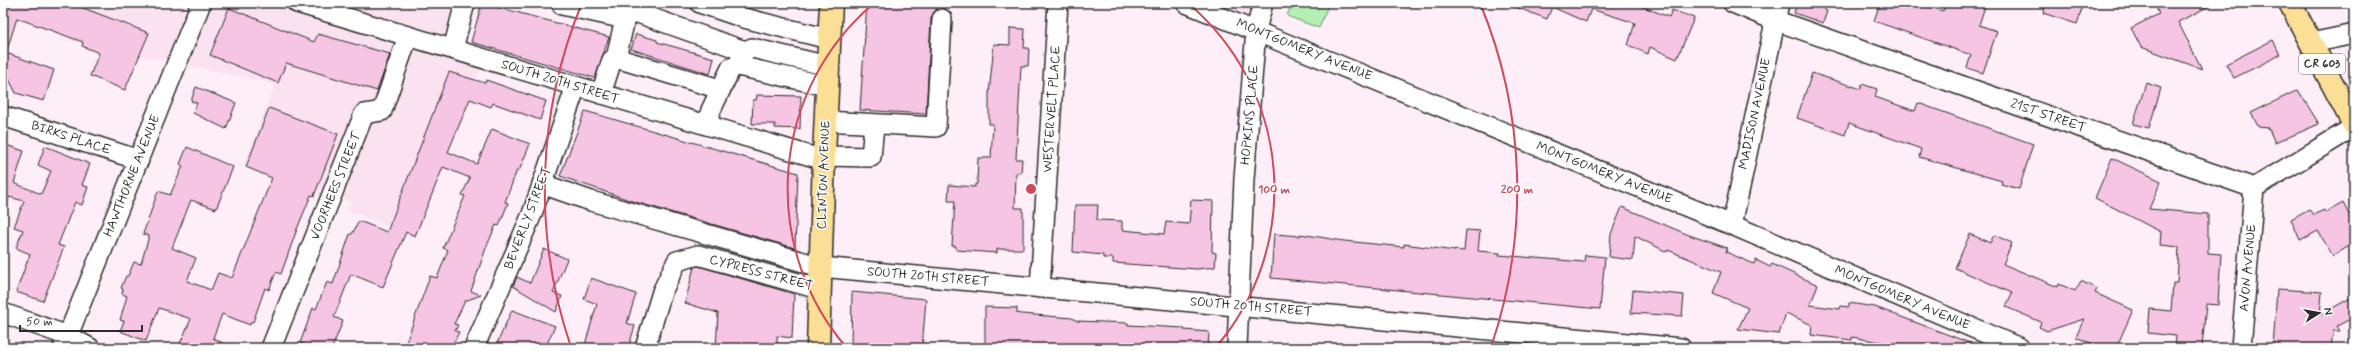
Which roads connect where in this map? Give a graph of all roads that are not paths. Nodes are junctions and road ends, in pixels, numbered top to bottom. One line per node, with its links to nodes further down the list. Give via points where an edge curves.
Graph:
1 (201, 3): 33 (street, HAWTHORNE AVENUE)
2 (297, 3): 17 (street, SOUTH 20TH STREET)
3 (465, 3): 20 (street)
4 (700, 3): 18 (street, via 744,18)
5 (831, 3): 18 (main road, CLINTON AVENUE)
6 (1058, 3): 38 (street, WESTERVELT PLACE)
7 (1186, 3): 15 (street, MONTGOMERY AVENUE)
8 (1263, 3): 15 (street, HOPKINS PLACE)
9 (1733, 3): 12 (street, 21ST STREET)
10 (2290, 3): 19 (main road, CR 603)
11 (562, 4): 13 (street)
12 (1776, 12): 35 (street, 21ST STREET); 36 (street, MADISON AVENUE)
13 (625, 19): 21 (street); 22 (street, via 635,12)
14 (942, 19): 30 (street, via 936,127)
15 (1256, 30): 36 (street, MONTGOMERY AVENUE); 40 (street, HOPKINS PLACE, via 1244,179)
16 (2354, 34): 19 (street)
17 (408, 36): 20 (street, SOUTH 20TH STREET); 44 (street, VOORHEES STREET, via 382,111 364,114)
18 (830, 39): 23 (main road, CLINTON AVENUE)
19 (2311, 43): 31 (main road, CR 603)
20 (453, 49): 24 (street, SOUTH 20TH STREET)
21 (616, 58): 25 (street); 26 (street, via 612,60)
22 (742, 58): 23 (street, via 752,48); 25 (street, via 728,72)
23 (828, 76): 28 (main road, CLINTON AVENUE)
24 (576, 86): 26 (street, SOUTH 20TH STREET); 34 (street, BEVERLY STREET)
25 (720, 89): 29 (street)
26 (601, 94): 29 (street, SOUTH 20TH STREET)
27 (3, 116): 33 (street, BIRKS PLACE)
28 (826, 121): 30 (street); 32 (main road, CLINTON AVENUE)
29 (707, 125): 32 (street, SOUTH 20TH STREET)
30 (874, 125): 32 (street, SOUTH 20TH STREET, via 871,157)
31 (2354, 126): 35 (street)
32 (824, 158): 37 (main road, CLINTON AVENUE)
33 (139, 160): 42 (street, HAWTHORNE AVENUE)
34 (542, 184): 37 (street, SOUTH 20TH STREET, via 591,202); 45 (street, BEVERLY STREET, via 532,214)
35 (2254, 188): 51 (street, AVON AVENUE)
36 (1732, 225): 50 (street, MONTGOMERY AVENUE)
37 (821, 267): 38 (street, SOUTH 20TH STREET); 39 (main road, CLINTON AVENUE)
38 (1040, 288): 40 (street, SOUTH 20TH STREET)
39 (820, 289): 46 (street, CYPRESS STREET, via 698,255 677,261 662,292); 47 (main road, CLINTON AVENUE)
40 (1239, 306): 48 (street, HOPKINS PLACE); 49 (street, SOUTH 20TH STREET)
41 (3, 314): 42 (street)
42 (66, 342): 43 (street)
43 (90, 348)
44 (271, 348)
45 (474, 348)
46 (645, 348)
47 (818, 348)
48 (1237, 348)
49 (1681, 348)
50 (2020, 348)
51 (2241, 348)

